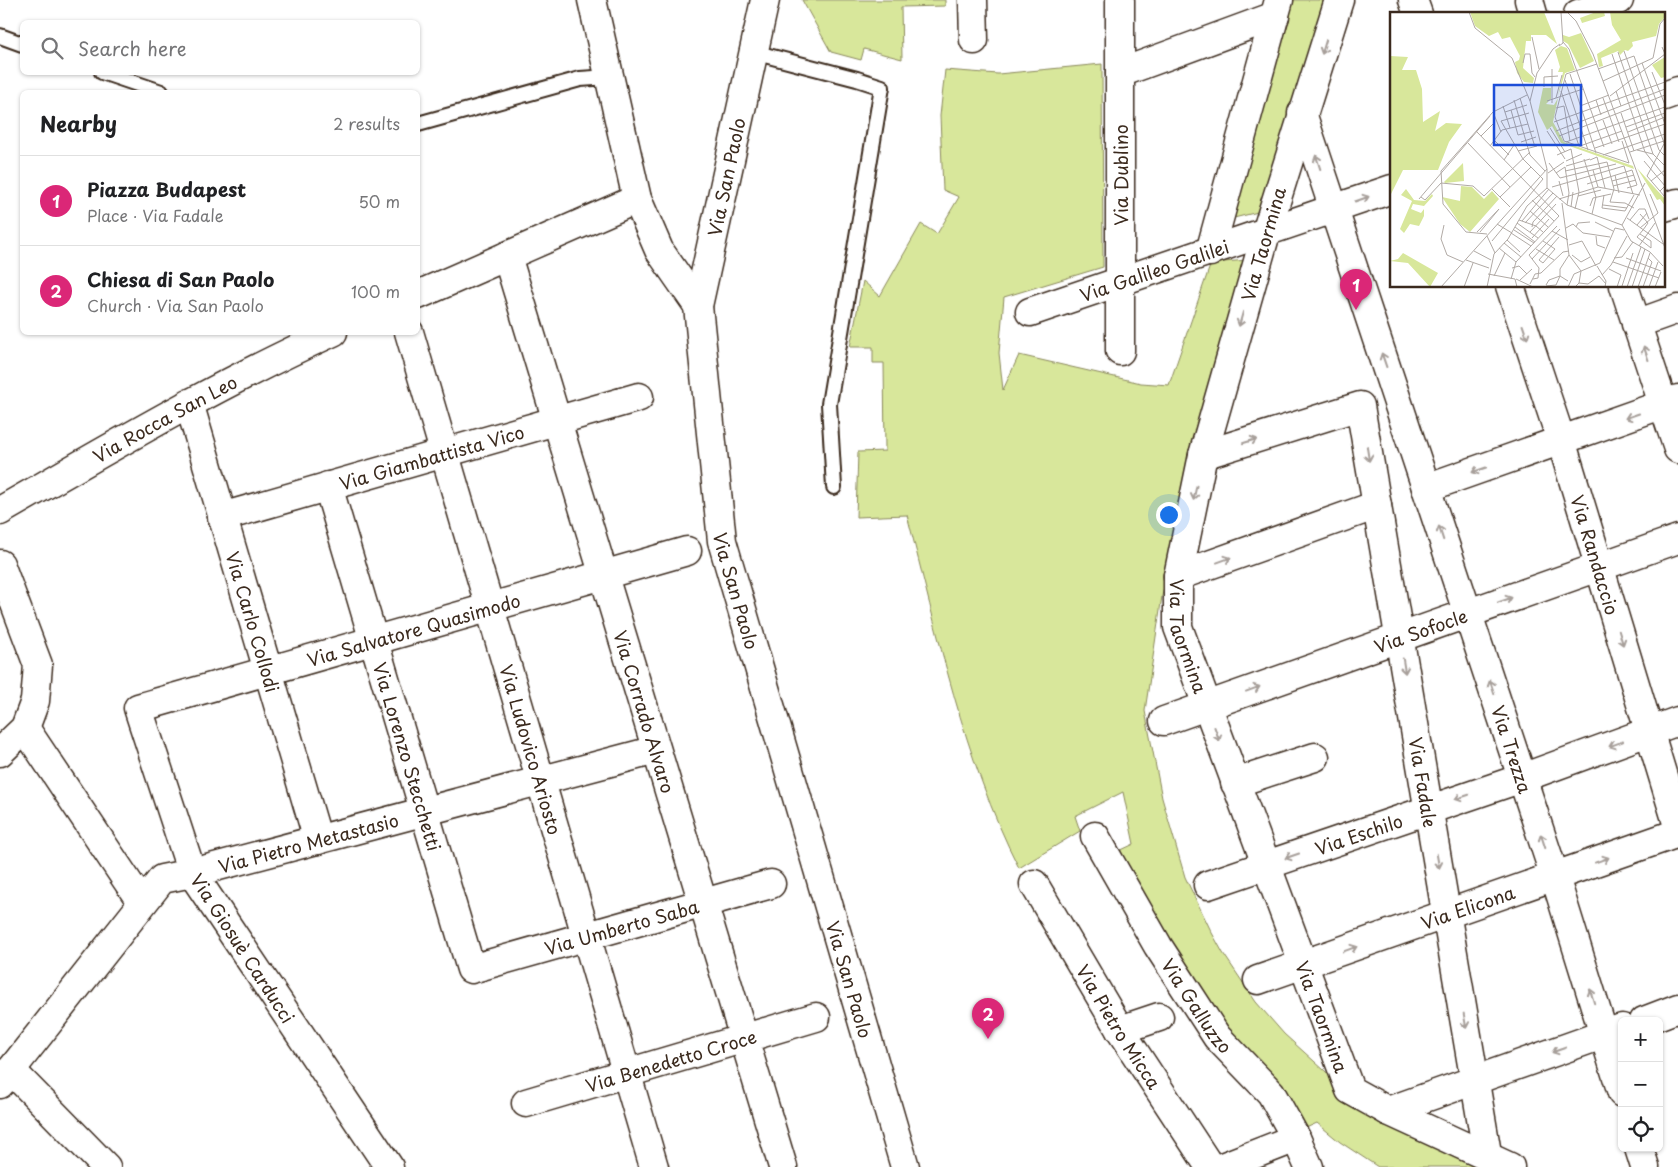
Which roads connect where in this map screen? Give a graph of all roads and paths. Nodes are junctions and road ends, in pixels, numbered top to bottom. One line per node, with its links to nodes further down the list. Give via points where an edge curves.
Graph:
1 (592, 0): 15 (street)
2 (765, 0): 12 (street, Via San Paolo)
3 (973, 0): 10 (street)
4 (1120, 0): 13 (street, Via Dublino)
5 (1339, 0): 19 (street, Via Taormina, one-way to 19)
6 (1619, 0): 8 (street)
7 (1277, 8): 13 (street); 25 (street)
8 (1584, 12)
9 (0, 36): 11 (lane)
10 (974, 40)
11 (20, 43)
12 (754, 52): 31 (street, Via San Paolo); 47 (lane, via 882,87 829,404)
13 (1120, 73): 27 (street, Via Dublino)
14 (111, 75): 16 (lane)
15 (610, 77): 20 (lane, via 580,79); 22 (street)
16 (154, 90)
17 (1678, 91): 18 (street)
18 (1666, 95)
19 (1302, 113): 23 (street, one-way to 19); 24 (street, Via Taormina)
20 (420, 123)
21 (1390, 190): 23 (street, Via Galileo Galilei, one-way to 21)
22 (637, 199): 26 (street); 31 (street, via 658,250)
23 (1334, 209): 24 (street, Via Galileo Galilei); 48 (street, Via Trezza, one-way to 23)
24 (1266, 233): 25 (street, Via Galileo Galilei); 45 (street, Via Taormina, one-way to 45)
25 (1210, 252): 27 (street, Via Galileo Galilei)
26 (507, 256): 30 (street); 41 (street, Via Corrado Alvaro)
27 (1120, 282): 33 (street, Via Galileo Galilei); 37 (street, Via Dublino)
28 (1511, 288): 42 (street, Via Randaccio, one-way to 42)
29 (1625, 288): 34 (street)
30 (420, 294)
31 (698, 306): 114 (street, Via San Paolo, via 722,541)
32 (1678, 309): 34 (street)
33 (1030, 312)
34 (1636, 324): 39 (street, one-way to 34)
35 (327, 335): 40 (street, Via Rocca San Leo)
36 (410, 335): 44 (street, Via Ludovico Ariosto)
37 (1120, 351)
38 (639, 397): 41 (street, Via Giambattista Vico)
39 (1671, 402): 42 (street, one-way to 42); 43 (street)
40 (189, 403): 50 (street, Via Rocca San Leo); 51 (street, Via Carlo Collodi)
41 (556, 420): 44 (street, Via Giambattista Vico); 56 (street, Via Corrado Alvaro)
42 (1561, 440): 48 (street, one-way to 48); 55 (street, Via Randaccio)
43 (1678, 449)
44 (444, 453): 46 (street, Via Giambattista Vico); 58 (street, Via Ludovico Ariosto)
45 (1203, 455): 49 (street, Via Fadale, one-way to 49, via 1360,406); 57 (street, Via Taormina, one-way to 57)
46 (328, 486): 51 (street, Via Giambattista Vico); 61 (street, Via Lorenzo Stecchetti)
47 (834, 487)
48 (1426, 488): 59 (street, Via Trezza, one-way to 48)
49 (1377, 505): 57 (street, one-way to 49); 60 (street, Via Fadale)
50 (0, 511)
51 (222, 517): 62 (street, Via Carlo Collodi)
52 (1678, 539): 55 (street, Via Sofocle)
53 (687, 551): 56 (street, Via Salvatore Quasimodo)
54 (0, 564): 67 (street, via 38,665 35,702)
55 (1600, 567): 59 (street, Via Sofocle, one-way to 55); 68 (street, Via Randaccio, one-way to 68)
56 (603, 575): 58 (street, Via Salvatore Quasimodo); 69 (street, Via Corrado Alvaro)
57 (1178, 576): 63 (street, Via Taormina, via 1178,627)
58 (490, 607): 61 (street, Via Salvatore Quasimodo); 73 (street, Via Ludovico Ariosto)
59 (1467, 613): 60 (street, Via Sofocle); 72 (street, Via Trezza, one-way to 59)
60 (1400, 637): 63 (street, Via Sofocle, one-way to 60); 75 (street, Via Fadale, one-way to 75)
61 (373, 641): 62 (street, Via Salvatore Quasimodo); 76 (street, Via Lorenzo Stecchetti)
62 (268, 671): 64 (street, Via Salvatore Quasimodo); 80 (street, Via Carlo Collodi)
63 (1207, 706): 65 (street, Via Sofocle); 74 (street, Via Taormina, one-way to 74)
64 (138, 708): 82 (street, Via Giosuè Carducci)
65 (1164, 721)
66 (1678, 721): 68 (street, Via Eschilo)
67 (26, 728): 70 (street); 87 (street)
68 (1649, 732): 72 (street, Via Eschilo, one-way to 72); 77 (street, Via Randaccio)
69 (656, 750): 73 (street, Via Pietro Metastasio); 88 (street, Via Corrado Alvaro)
70 (0, 752)
71 (1315, 757): 74 (street)
72 (1522, 778): 75 (street, Via Eschilo, one-way to 75); 83 (street, Via Trezza, one-way to 72)
73 (541, 780): 76 (street, Via Pietro Metastasio); 90 (street, Via Ludovico Ariosto)
74 (1236, 783): 81 (street, Via Taormina)
75 (1429, 808): 81 (street, Via Eschilo, one-way to 81); 89 (street, Via Fadale, one-way to 89)
76 (424, 812): 80 (street, Via Pietro Metastasio); 92 (street, Via Lorenzo Stecchetti)
77 (1678, 826)
78 (1678, 833): 83 (street, Via Elicona, one-way to 78)
79 (1095, 836): 107 (street, Via Galluzzo, via 1158,946 1217,1037 1271,1093)
80 (318, 840): 82 (street, Via Pietro Metastasio)
81 (1266, 865): 86 (street, Via Eschilo); 91 (street, Via Taormina)
82 (192, 873): 87 (street, Via Pietro Metastasio, via 162,878); 111 (street, Via Giosuè Carducci)
83 (1555, 877): 89 (street, Via Elicona); 99 (street, Via Trezza, one-way to 83)
84 (771, 884): 88 (street, Via Umberto Saba)
85 (1034, 884): 98 (street, Via Pietro Micca)
86 (1208, 885)
87 (142, 903): 103 (street, Via Pietro Metastasio)
88 (703, 904): 90 (street, Via Umberto Saba); 100 (street, Via Corrado Alvaro)
89 (1446, 914): 91 (street, Via Elicona, one-way to 89); 104 (street, Via Fadale, one-way to 104)
90 (586, 937): 92 (street, Via Umberto Saba); 102 (street, Via Ludovico Ariosto)
91 (1304, 965): 93 (street, Via Elicona); 106 (street, Via Taormina, via 1350,1090)
92 (471, 969)
93 (1258, 980)
94 (1678, 1008): 97 (street)
95 (816, 1017): 100 (street, Via Benedetto Croce)
96 (1159, 1017): 98 (street)
97 (1654, 1017)
98 (1120, 1030): 115 (street, Via Pietro Micca)
99 (1613, 1031): 101 (street, Via Trezza); 104 (street, one-way to 104)
100 (744, 1038): 102 (street, Via Benedetto Croce); 113 (street, Via Corrado Alvaro)
101 (1618, 1065)
102 (627, 1073): 105 (street, Via Benedetto Croce); 112 (street, Via Ludovico Ariosto)
103 (6, 1077): 110 (street)
104 (1475, 1080): 106 (street); 109 (street, Via Fadale)
105 (526, 1103)
106 (1388, 1111): 109 (street, Via Taormina)
107 (1296, 1138): 116 (street); 117 (street, Via Galluzzo)
108 (1640, 1152): 118 (street)
109 (1499, 1163)
110 (106, 1167)
111 (389, 1167)
112 (654, 1167)
113 (783, 1167)
114 (905, 1167)
115 (1210, 1167)
116 (1222, 1167)
117 (1309, 1167)
118 (1645, 1167)

